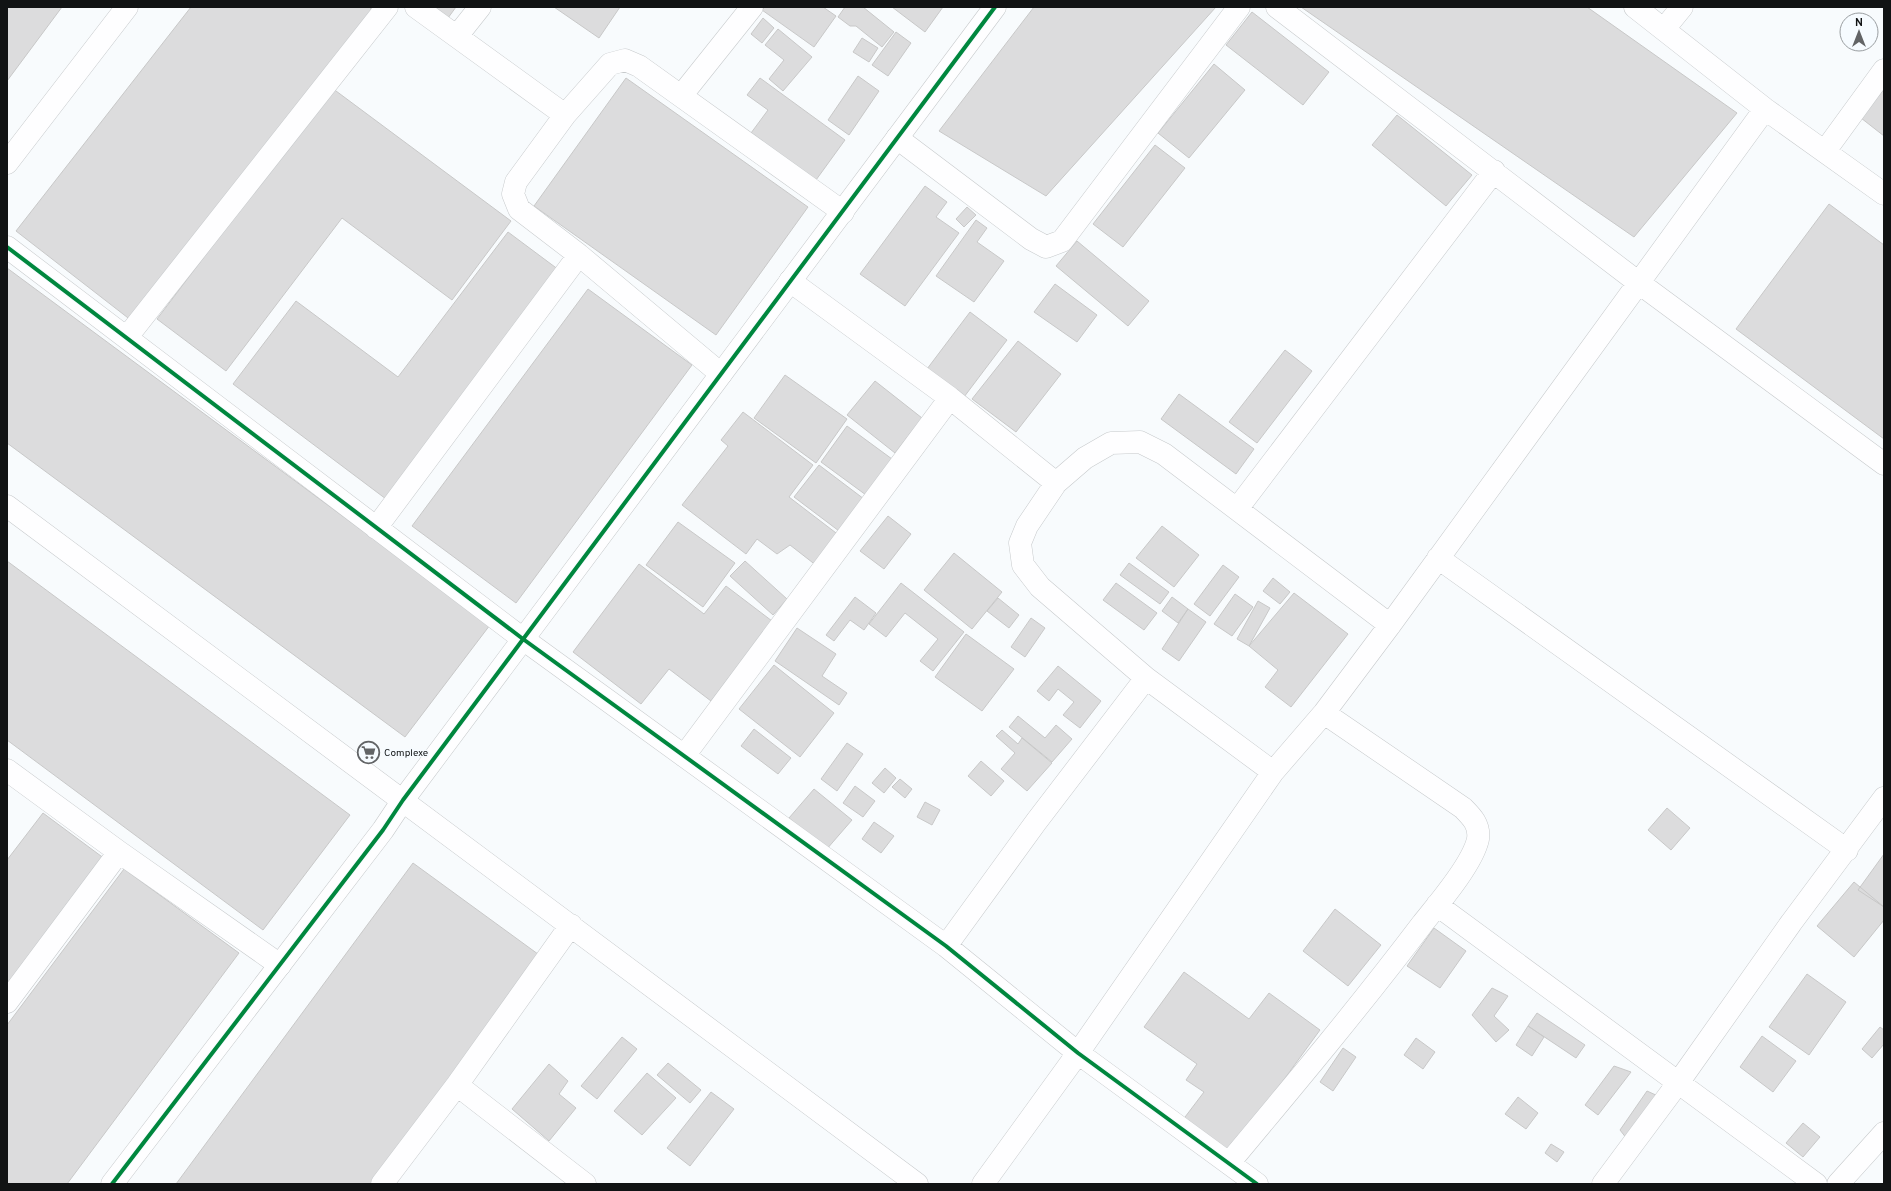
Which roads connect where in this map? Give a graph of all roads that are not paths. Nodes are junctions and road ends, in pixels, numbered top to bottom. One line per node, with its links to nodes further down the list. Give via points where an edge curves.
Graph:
1 (127, 7): 19 (street)
2 (387, 7): 27 (street)
3 (416, 7): 12 (street)
4 (480, 7): 12 (street)
5 (995, 7): 17 (street)
6 (1239, 7): 17 (street, via 1062,241 1046,247 1031,238)
7 (1277, 7): 20 (street)
8 (1635, 7): 11 (street)
9 (1682, 7): 11 (street)
10 (747, 9): 14 (street)
11 (1664, 29): 15 (street)
12 (457, 36): 16 (street)
13 (1884, 70): 18 (street)
14 (681, 96): 16 (street, via 639,66 625,60 610,64); 22 (street)
15 (1765, 109): 18 (street); 26 (street)
16 (565, 115): 24 (street, via 516,182 513,194 520,209)
17 (897, 138): 22 (street)
18 (1825, 151): 21 (street)
19 (7, 163)
20 (1494, 172): 26 (street); 33 (street)
21 (1884, 194)
22 (843, 212): 25 (street)
23 (7, 247): 27 (street)
24 (579, 255): 28 (street); 34 (street)
25 (790, 281): 28 (street); 29 (street)
26 (1639, 283): 30 (street); 35 (street)
27 (127, 337): 34 (street)
28 (721, 374): 37 (street)
29 (950, 398): 31 (street); 40 (street)
30 (1884, 464)
31 (1056, 483): 33 (street, via 1085,458 1111,444 1140,442 1164,454); 38 (street, via 1027,526 1020,543 1023,566 1040,587)
32 (7, 506): 44 (street)
33 (1237, 509): 36 (street)
34 (376, 528): 37 (street)
35 (1438, 558): 36 (street); 45 (street)
36 (1390, 625): 39 (street)
37 (523, 639): 40 (street); 44 (street)
38 (1146, 678): 42 (street); 49 (street, via 1036,822)
39 (1324, 713): 42 (street); 47 (street, via 1463,808 1475,820 1478,838 1474,851)
40 (684, 756): 49 (street)
41 (7, 770): 46 (street)
42 (1274, 772): 52 (street)
43 (1884, 798): 45 (street)
44 (403, 800): 48 (street); 50 (street)
45 (1847, 850): 53 (street, via 1791,923)
46 (119, 852): 50 (street); 51 (street)
47 (1437, 905): 53 (street); 56 (street, via 1366,998)
48 (571, 925): 54 (street); 60 (street)
49 (946, 946): 52 (street)
50 (280, 965): 57 (street)
51 (7, 1002)
52 (1078, 1053): 56 (street); 61 (street)
53 (1678, 1083): 63 (street); 64 (street)
54 (458, 1085): 58 (street); 59 (street)
55 (1884, 1134): 65 (street)
56 (1229, 1163): 62 (street)
57 (112, 1184)
58 (382, 1184)
59 (585, 1184)
60 (916, 1184)
61 (983, 1184)
62 (1257, 1184)
63 (1603, 1184)
64 (1816, 1184)
65 (1838, 1184)

